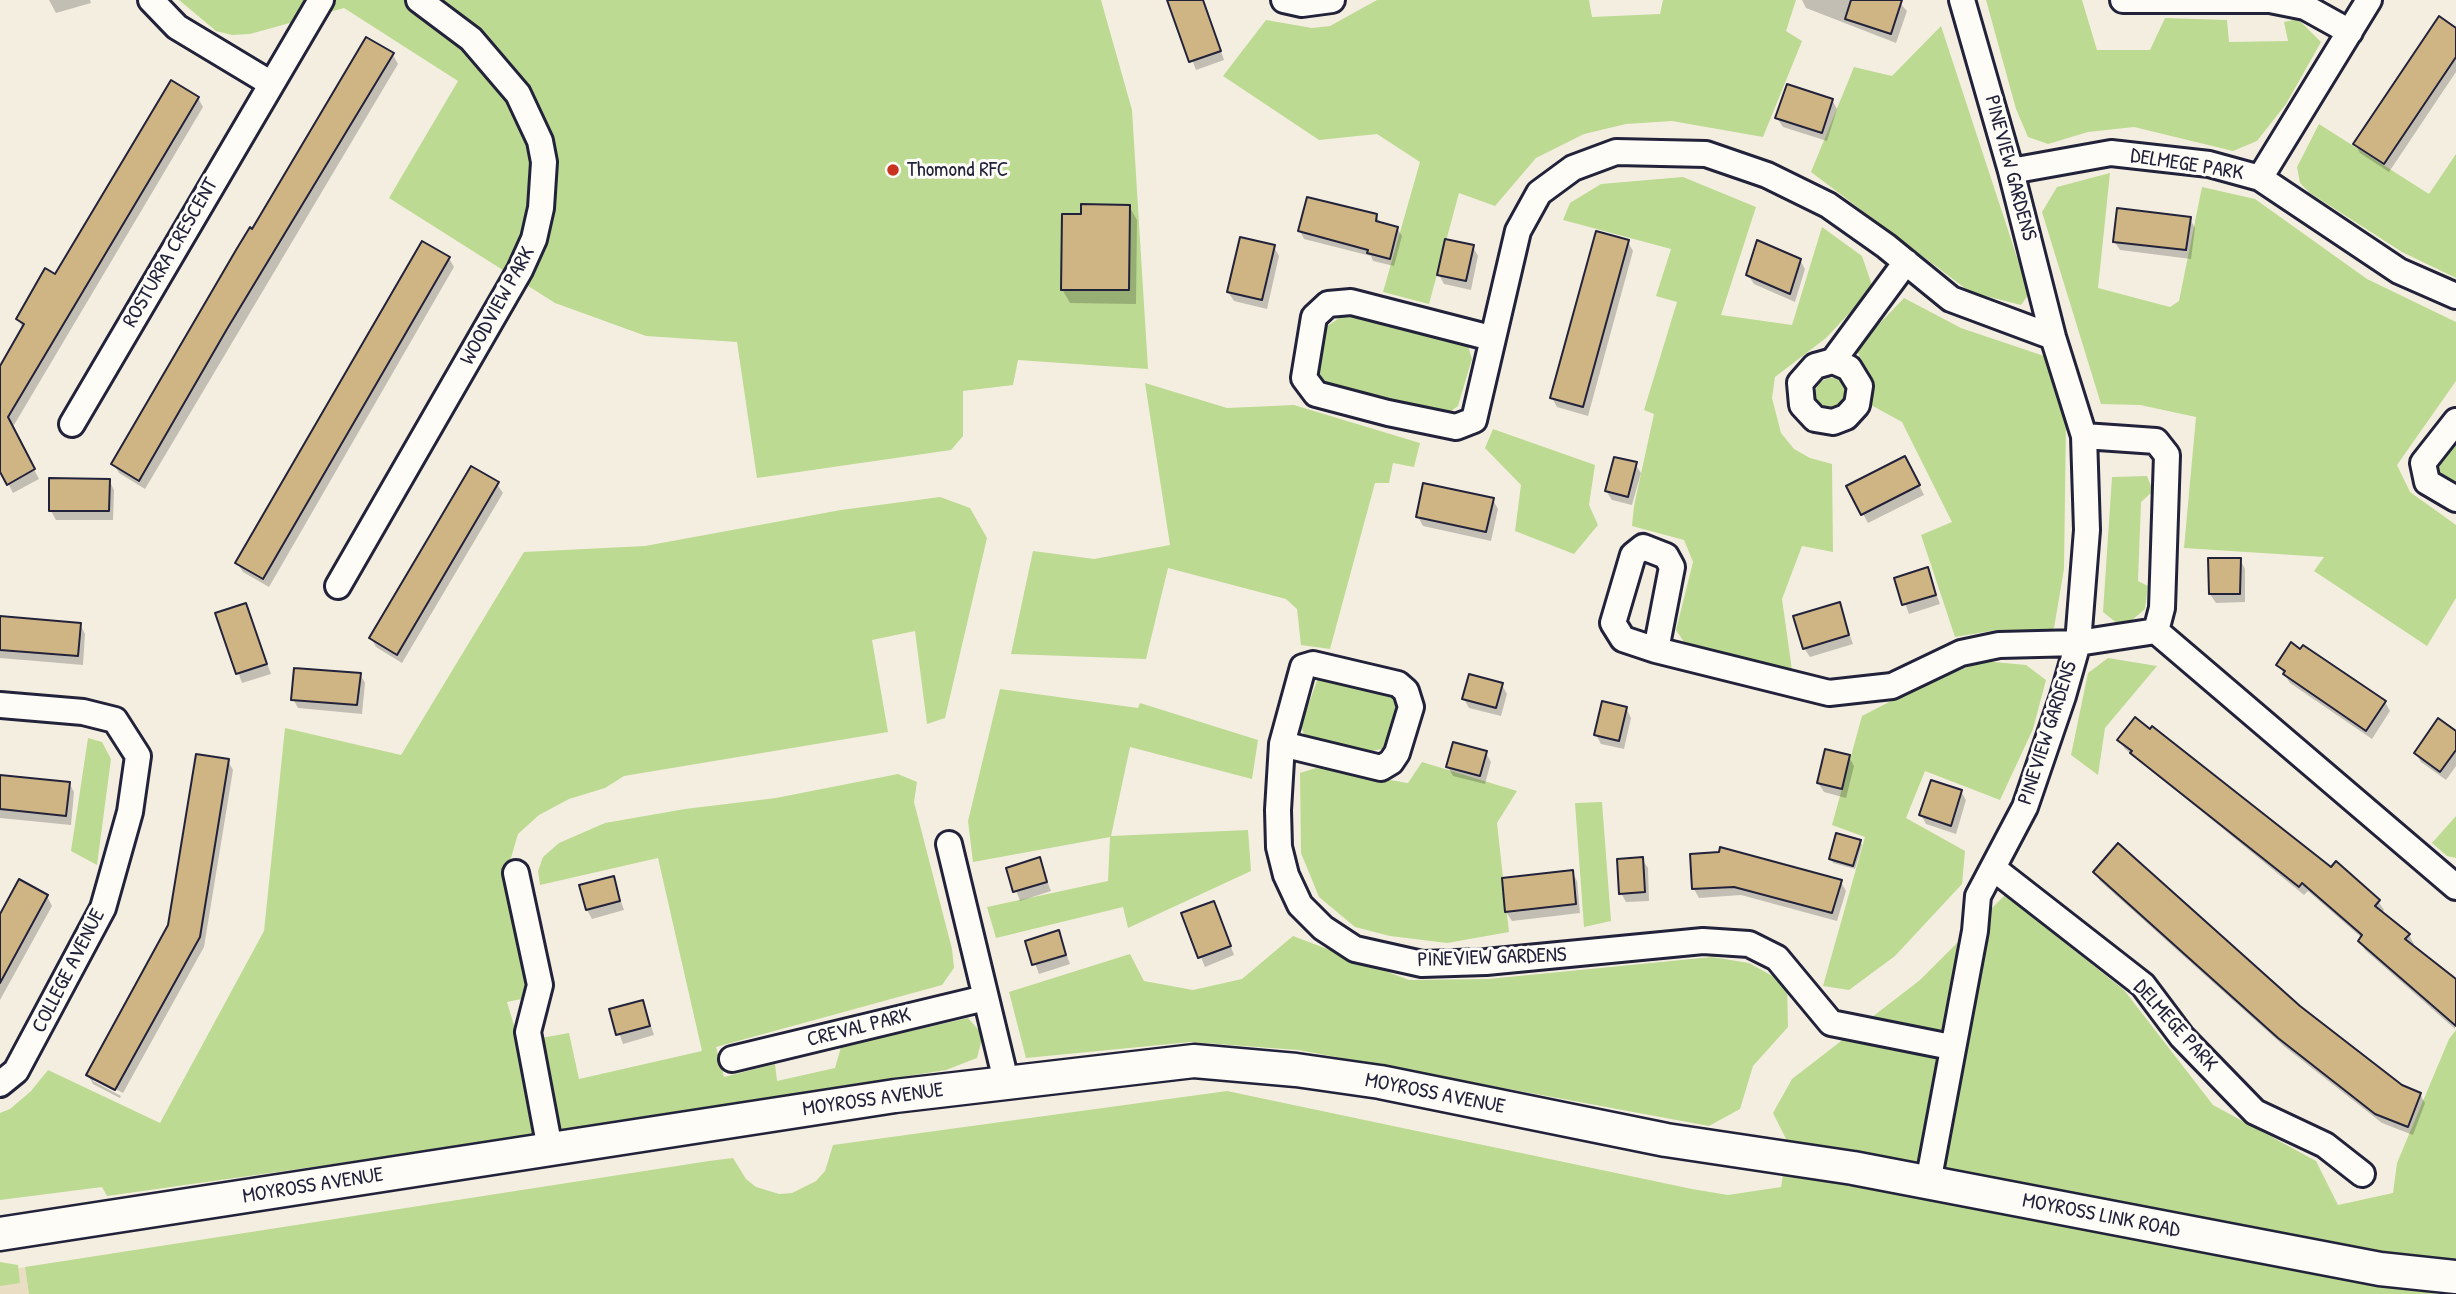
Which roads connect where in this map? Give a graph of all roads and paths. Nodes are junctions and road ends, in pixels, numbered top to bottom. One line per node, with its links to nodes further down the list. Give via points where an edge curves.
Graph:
1 (151, 0): 10 (street, via 177,27)
2 (321, 0): 10 (street, ROSTURRA CRESCENT)
3 (419, 0): 22 (street, WOODVIEW PARK, via 471,39 518,94 540,141 543,196 534,239 520,270)
4 (1284, 0): 5 (street, via 1302,4)
5 (1332, 0)
6 (1962, 0): 11 (street, PINEVIEW GARDENS)
7 (2123, 0): 9 (street, via 2270,1 2305,7)
8 (2369, 0): 9 (street)
9 (2350, 32): 12 (street)
10 (271, 83): 19 (street, ROSTURRA CRESCENT)
11 (2011, 170): 12 (street, DELMEGE PARK, via 2110,153 2197,162); 15 (street, PINEVIEW GARDENS)
12 (2260, 178): 14 (street, DELMEGE PARK, via 2399,271)
13 (1906, 262): 15 (street, via 1951,299); 16 (street, via 1828,205 1767,175 1706,153 1616,152 1573,168 1539,193 1518,231); 17 (street)
14 (2456, 296)
15 (2053, 337): 20 (street, PINEVIEW GARDENS)
16 (1491, 338): 16 (street, via 1474,420 1456,428 1316,394 1304,378 1314,317 1328,304 1351,302)
17 (1833, 361)
18 (2456, 421): 21 (street, via 2423,464 2427,481)
19 (72, 424)
20 (2084, 436): 23 (street, via 2156,441 2167,455 2162,608); 24 (street, PINEVIEW GARDENS, via 2087,530)
21 (2456, 499)
22 (338, 586)
23 (2156, 631): 24 (street); 31 (street)
24 (2078, 643): 25 (street, PINEVIEW GARDENS, via 1999,645 1961,653 1892,686 1829,693); 29 (street, PINEVIEW GARDENS, via 2044,758)
25 (1656, 650)
26 (0, 705): 36 (street, COLLEGE AVENUE, via 83,712 115,720 138,755 130,812 103,908 16,1071)
27 (1282, 744): 27 (street, PINEVIEW GARDENS, via 1303,667 1313,664 1398,684 1406,691 1411,707 1398,753 1381,768); 33 (street, PINEVIEW GARDENS, via 1279,847 1286,875 1300,905 1323,928 1355,949 1422,964 1703,941 1749,944 1777,958 1831,1023)
28 (949, 844): 32 (street)
29 (1993, 868): 33 (street, PINEVIEW GARDENS, via 1978,896); 39 (street, DELMEGE PARK, via 2143,985 2182,1037 2255,1112 2325,1145)
30 (516, 873): 37 (street, via 540,985 528,1032)
31 (2456, 887)
32 (985, 998): 34 (street, CREVAL PARK); 35 (street)
33 (1951, 1047): 40 (street)
34 (732, 1059)
35 (1006, 1081): 37 (street, MOYROSS AVENUE); 38 (street, MOYROSS AVENUE, via 1194,1061 1296,1070)
36 (0, 1084)
37 (550, 1149): 41 (street, MOYROSS AVENUE)
38 (1746, 1152): 40 (street, MOYROSS LINK ROAD)
39 (2362, 1174)
40 (1928, 1183): 42 (street, MOYROSS LINK ROAD, via 2380,1269)
41 (0, 1234)
42 (2456, 1277)

